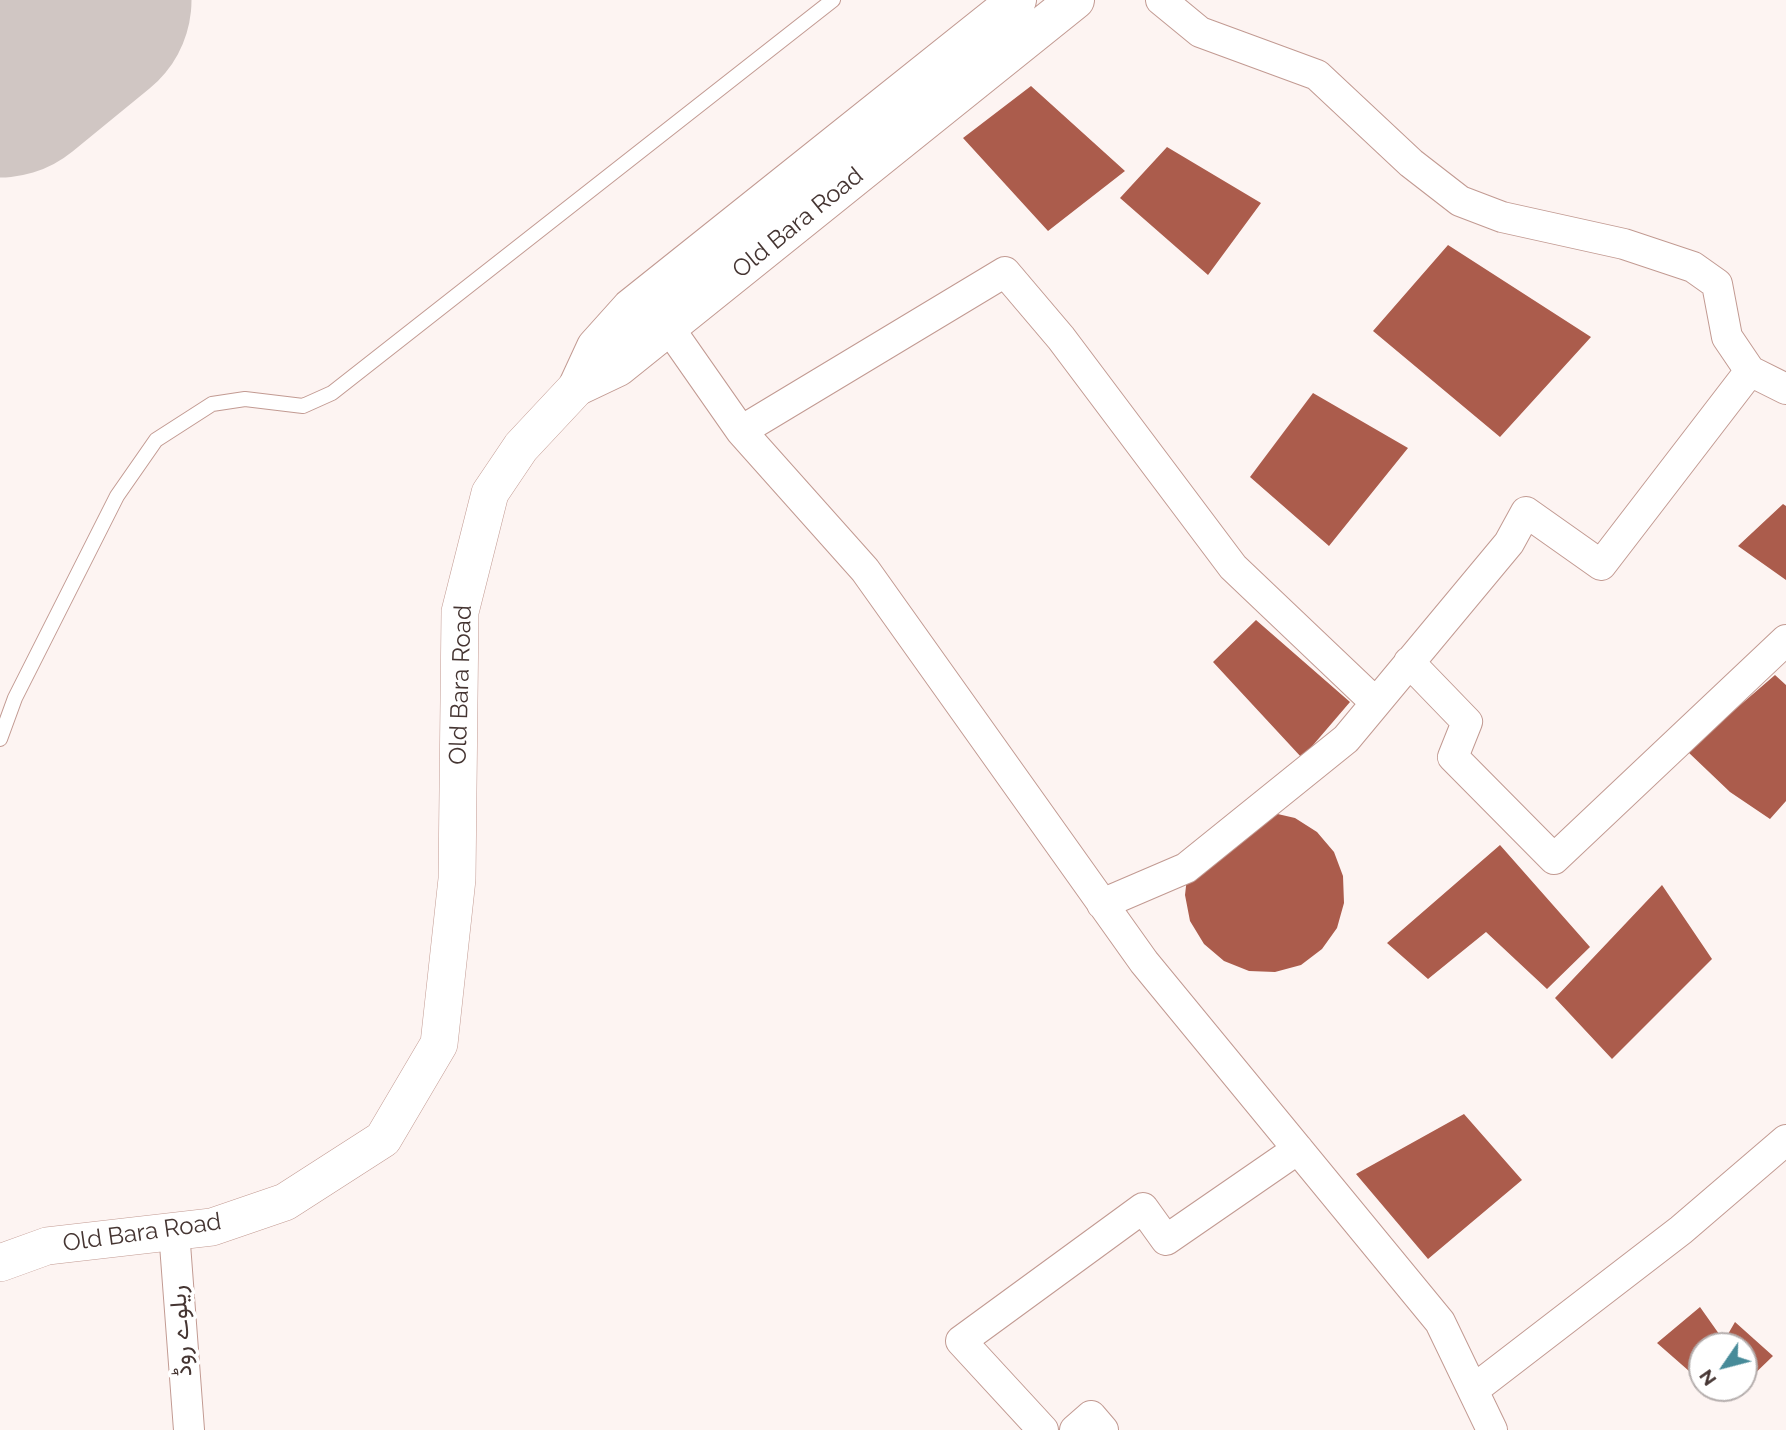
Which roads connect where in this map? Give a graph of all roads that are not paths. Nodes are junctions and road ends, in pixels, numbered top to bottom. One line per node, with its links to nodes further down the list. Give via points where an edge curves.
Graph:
1 (833, 0): 13 (lane, via 332,393 303,406 245,399 212,404 156,440 117,496 15,698)
2 (1017, 0): 7 (main road, via 631,308 596,346)
3 (1075, 0): 5 (main road, Old Bara Road)
4 (1161, 0): 6 (street, via 1200,32 1317,75 1411,163 1460,201 1502,217 1624,244 1693,267 1717,284 1727,337)
5 (668, 328): 7 (main road, Old Bara Road, via 618,367); 9 (street)
6 (1751, 371): 8 (street); 11 (street, via 1601,565 1526,512 1509,543)
7 (578, 386): 17 (street, Old Bara Road, via 521,447 489,493 460,612 457,879 439,1044 383,1139 285,1202 212,1227)
8 (1786, 388)
9 (741, 431): 12 (street, via 1005,272 1062,338 1233,567); 14 (street, via 864,570)
10 (1786, 640): 11 (street, via 1554,859 1453,757 1467,722)
11 (1409, 662): 12 (street)
12 (1376, 703): 14 (street, via 1346,739 1185,868)
13 (0, 739)
14 (1102, 904): 16 (street)
15 (1786, 1140): 19 (street, via 1681,1230)
16 (1297, 1149): 19 (street, via 1440,1322); 21 (street, via 1166,1240 1143,1208 961,1341)
17 (174, 1231): 18 (street, Old Bara Road, via 47,1246); 20 (street, ریلوے روڈ)
18 (0, 1263)
19 (1473, 1390): 24 (street)
20 (189, 1430)
21 (1043, 1430)
22 (1076, 1430): 23 (street, via 1091,1416)
23 (1103, 1430)
24 (1492, 1430)

